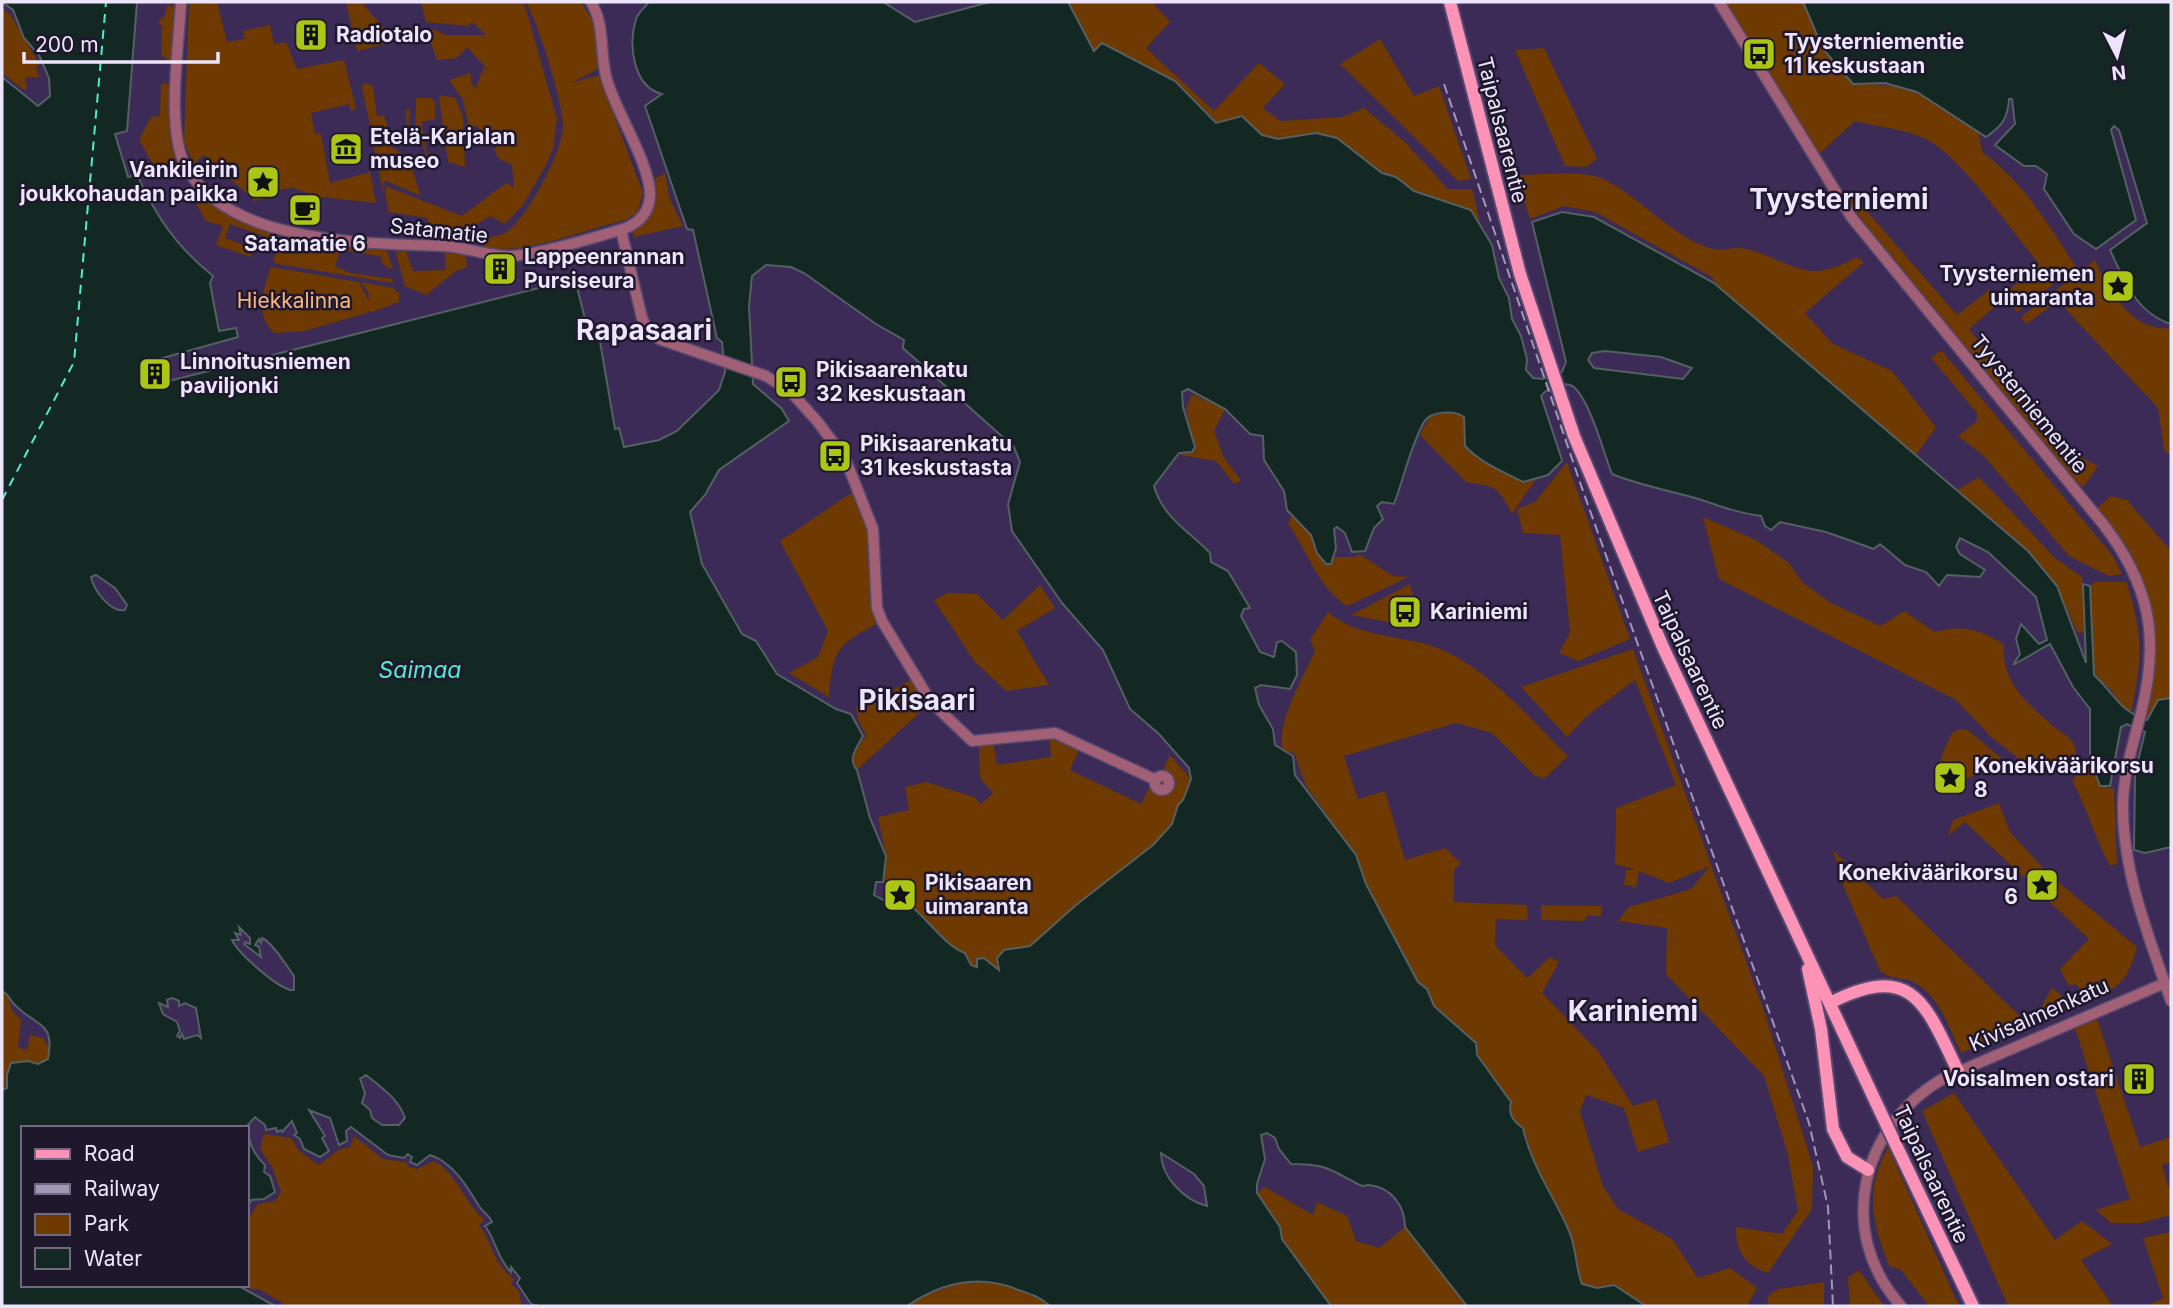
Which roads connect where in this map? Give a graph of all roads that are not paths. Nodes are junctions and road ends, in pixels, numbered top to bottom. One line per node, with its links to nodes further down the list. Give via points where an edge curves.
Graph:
1 (181, 2): 5 (street, Satamatie, via 178,147 195,180 233,210 279,229 322,238 456,247 494,256 523,254)
2 (591, 2): 5 (street, Satamatie, via 602,29 607,79 650,189 645,214)
3 (1450, 2): 7 (main road, Taipalsaarentie, via 1494,178 1561,399 1632,580)
4 (1719, 2): 8 (street, Tyysterniementie, via 1852,218 2131,564 2143,594 2151,639 2149,673 2124,786 2123,833 2130,873)
5 (621, 230): 6 (street, via 649,333 763,375 790,391 845,458 873,528 877,608 931,702 972,741 1055,733)
6 (1156, 780)
7 (1777, 891): 10 (main road, Taipalsaarentie); 12 (main road, via 1814,992 1832,1129 1847,1157)
8 (2165, 983): 9 (street, Tyysterniementie); 11 (street, Kivisalmenkatu)
9 (2171, 1001)
10 (1830, 1003): 11 (main road, via 1870,987 1909,993 1933,1018); 14 (main road, Taipalsaarentie, bridge)
11 (1958, 1071): 12 (street, Kivisalmenkatu, via 1923,1090 1895,1117)
12 (1868, 1170): 13 (street, Kivisalmenkatu, via 1863,1218 1868,1245 1885,1285)
13 (1901, 1306)
14 (1973, 1306)

